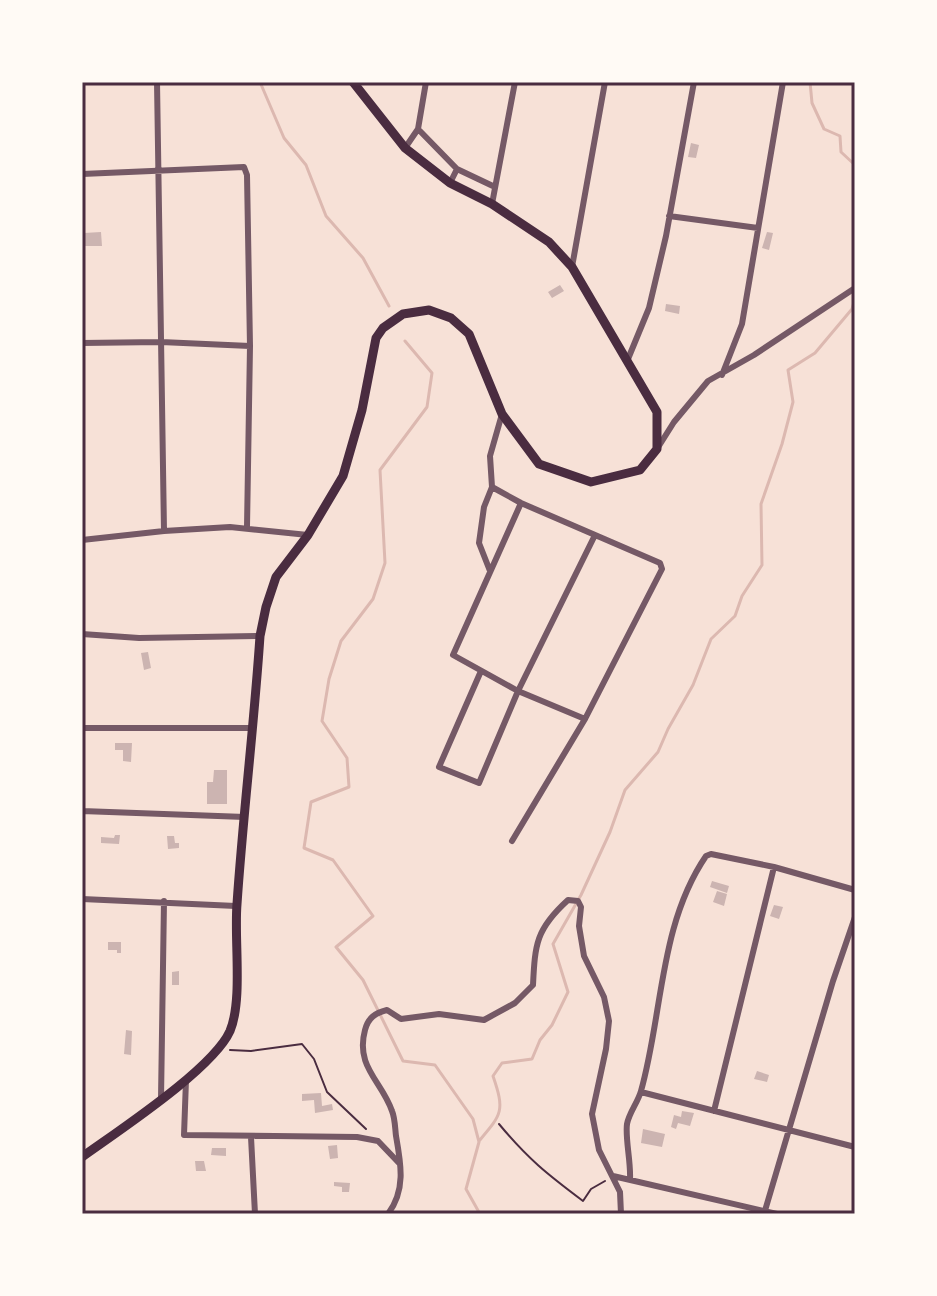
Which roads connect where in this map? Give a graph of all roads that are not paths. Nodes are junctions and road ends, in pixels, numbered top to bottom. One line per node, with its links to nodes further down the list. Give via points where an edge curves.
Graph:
1 (157, 82): 11 (street)
2 (353, 82): 9 (main road)
3 (426, 82): 8 (street)
4 (515, 82): 14 (street)
5 (605, 82): 18 (street)
6 (694, 82): 16 (street)
7 (783, 82): 17 (street)
8 (418, 129): 9 (street); 10 (street)
9 (405, 148): 13 (main road)
10 (457, 169): 13 (street); 14 (street)
11 (159, 171): 12 (street); 20 (street); 22 (street, via 244,167)
12 (82, 174)
13 (450, 183): 15 (main road)
14 (495, 187): 15 (street)
15 (492, 204): 18 (main road, via 549,242)
16 (669, 216): 17 (street); 23 (street, via 649,308)
17 (758, 228): 24 (street, via 742,324)
18 (572, 267): 23 (main road)
19 (855, 288): 24 (street)
20 (161, 342): 21 (street); 22 (street); 30 (street)
21 (82, 343)
22 (250, 346): 29 (street)
23 (628, 359): 26 (main road, via 657,412)
24 (722, 375): 26 (street, via 708,381)
25 (502, 414): 26 (main road, via 539,464 591,482 640,470); 27 (street, via 490,456); 31 (main road, via 469,334 451,318 429,310 403,314 376,338 343,476)
26 (657, 449)
27 (492, 487): 28 (street); 34 (street, via 479,543)
28 (521, 503): 32 (street); 34 (street)
29 (247, 527): 30 (street); 31 (street)
30 (164, 531): 33 (street)
31 (308, 535): 36 (main road, via 276,577)
32 (595, 535): 38 (street); 39 (street, via 660,563 662,569)
33 (82, 540)
34 (490, 571): 37 (street, via 452,651)
35 (82, 634): 36 (street)
36 (260, 636): 41 (main road)
37 (481, 671): 38 (street); 38 (street, via 439,767 479,783)
38 (518, 691): 39 (street)
39 (585, 719): 46 (street)
40 (82, 728): 41 (street)
41 (253, 728): 44 (main road)
42 (82, 772): 43 (street)
43 (82, 811): 44 (street); 45 (street)
44 (245, 817): 51 (main road)
45 (82, 824)
46 (512, 841)
47 (774, 867): 48 (street); 54 (street, via 711,854 703,861 672,934); 56 (street)
48 (855, 890)
49 (82, 899): 50 (street)
50 (164, 901): 51 (street); 55 (street)
51 (236, 906): 53 (main road, via 230,1032)
52 (855, 917): 57 (street)
53 (186, 1080): 55 (main road); 58 (street, via 184,1135)
54 (641, 1092): 56 (street); 63 (street, via 627,1125)
55 (161, 1099): 60 (main road)
56 (714, 1111): 57 (street)
57 (789, 1131): 59 (street); 64 (street)
58 (251, 1137): 61 (street, via 357,1137 378,1141); 65 (street)
59 (855, 1147)
60 (82, 1157)
61 (401, 1165): 62 (street, via 392,1110 368,1070 363,1048 369,1019 387,1010 401,1019 439,1014 484,1020 498,1014 533,985 540,931 568,900 581,907 584,956 609,1021 592,1114 599,1150); 66 (street, via 401,1188)
62 (613, 1176): 63 (street); 67 (street)
63 (630, 1179): 64 (street)
64 (765, 1213): 68 (street)
65 (255, 1214)
66 (388, 1214)
67 (621, 1214)
68 (777, 1214)

